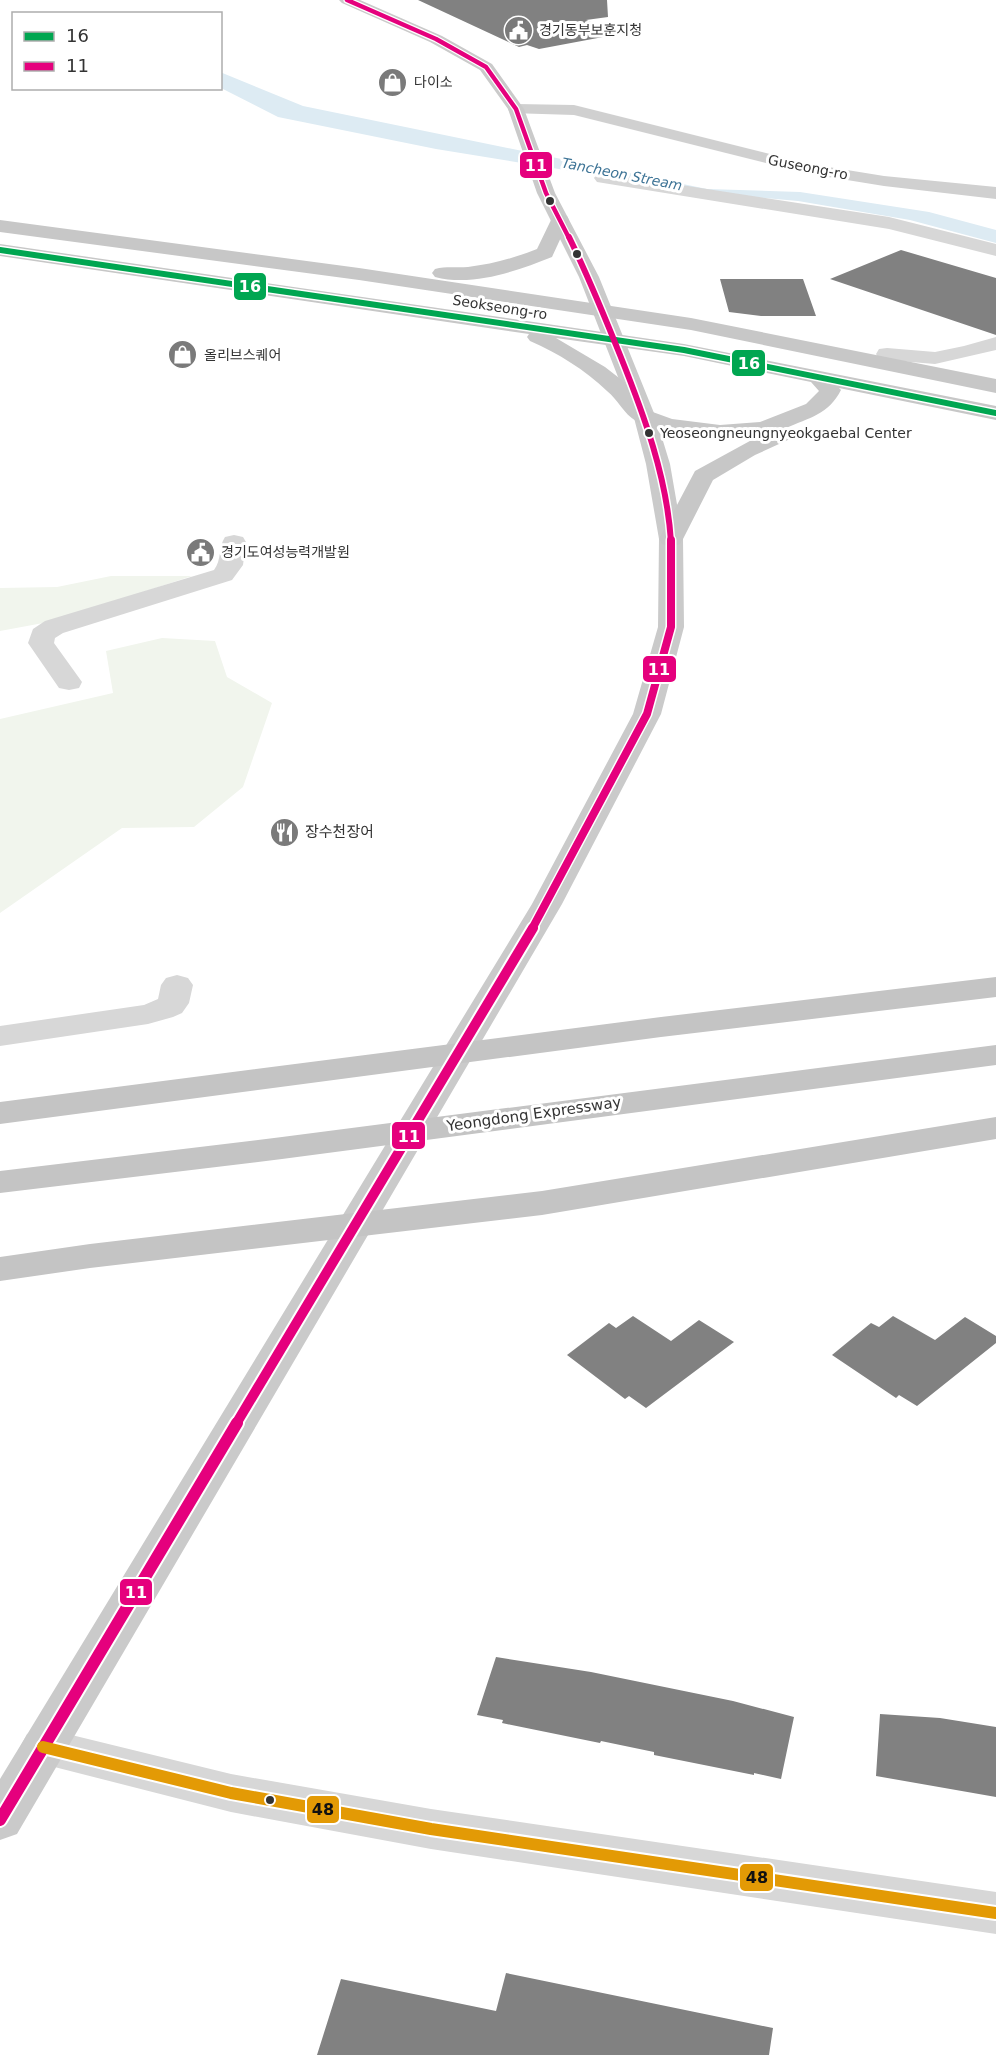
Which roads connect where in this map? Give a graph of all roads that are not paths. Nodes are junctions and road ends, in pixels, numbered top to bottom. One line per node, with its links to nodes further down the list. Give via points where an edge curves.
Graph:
1 (346, 0): 2 (main road, via 436,39 486,67)
2 (518, 115): 4 (main road, Guseong-ro, via 574,110 810,169); 6 (main road)
3 (603, 178): 10 (street, via 889,223)
4 (996, 193)
5 (0, 219): 11 (highway)
6 (560, 220): 11 (highway, via 545,253 509,267); 13 (main road)
7 (0, 226): 12 (highway, Seokseong-ro)
8 (0, 238): 12 (highway, Seokseong-ro)
9 (0, 250): 14 (highway)
10 (996, 250)
11 (423, 273): 13 (highway); 14 (highway, via 443,284 407,299)
12 (352, 279): 20 (highway, Seokseong-ro)
13 (596, 299): 16 (highway); 17 (main road)
14 (364, 303): 15 (highway)
15 (457, 317): 17 (highway); 27 (highway, via 503,326 568,351 614,386)
16 (791, 336): 19 (highway); 21 (highway, via 760,335 741,342 742,353)
17 (613, 340): 21 (highway); 27 (main road)
18 (996, 343): 19 (street, via 935,358)
19 (887, 354): 22 (highway)
20 (815, 362): 21 (highway); 23 (highway, Seokseong-ro); 24 (highway); 25 (highway, Seokseong-ro); 27 (highway, via 830,390 825,402 759,430 680,428)
21 (758, 365)
22 (996, 376)
23 (996, 386)
24 (915, 396): 26 (highway); 28 (highway, via 883,396 839,409 747,450 703,476)
25 (996, 398)
26 (996, 413)
27 (645, 418): 28 (main road, via 658,464)
28 (671, 539): 39 (main road, via 671,627 647,714 547,904)
29 (234, 542): 30 (street, via 231,565 223,575 54,627 42,635 41,642)
30 (69, 682)
31 (177, 985): 33 (street, via 172,1006 148,1014)
32 (996, 987): 35 (highway)
33 (0, 1036)
34 (996, 1055): 37 (highway, Yeongdong Expressway)
35 (0, 1113)
36 (996, 1128): 38 (highway, via 542,1203)
37 (0, 1182)
38 (0, 1269)
39 (43, 1747): 40 (main road); 41 (street, via 231,1793 431,1829)
40 (0, 1820)
41 (996, 1913)

